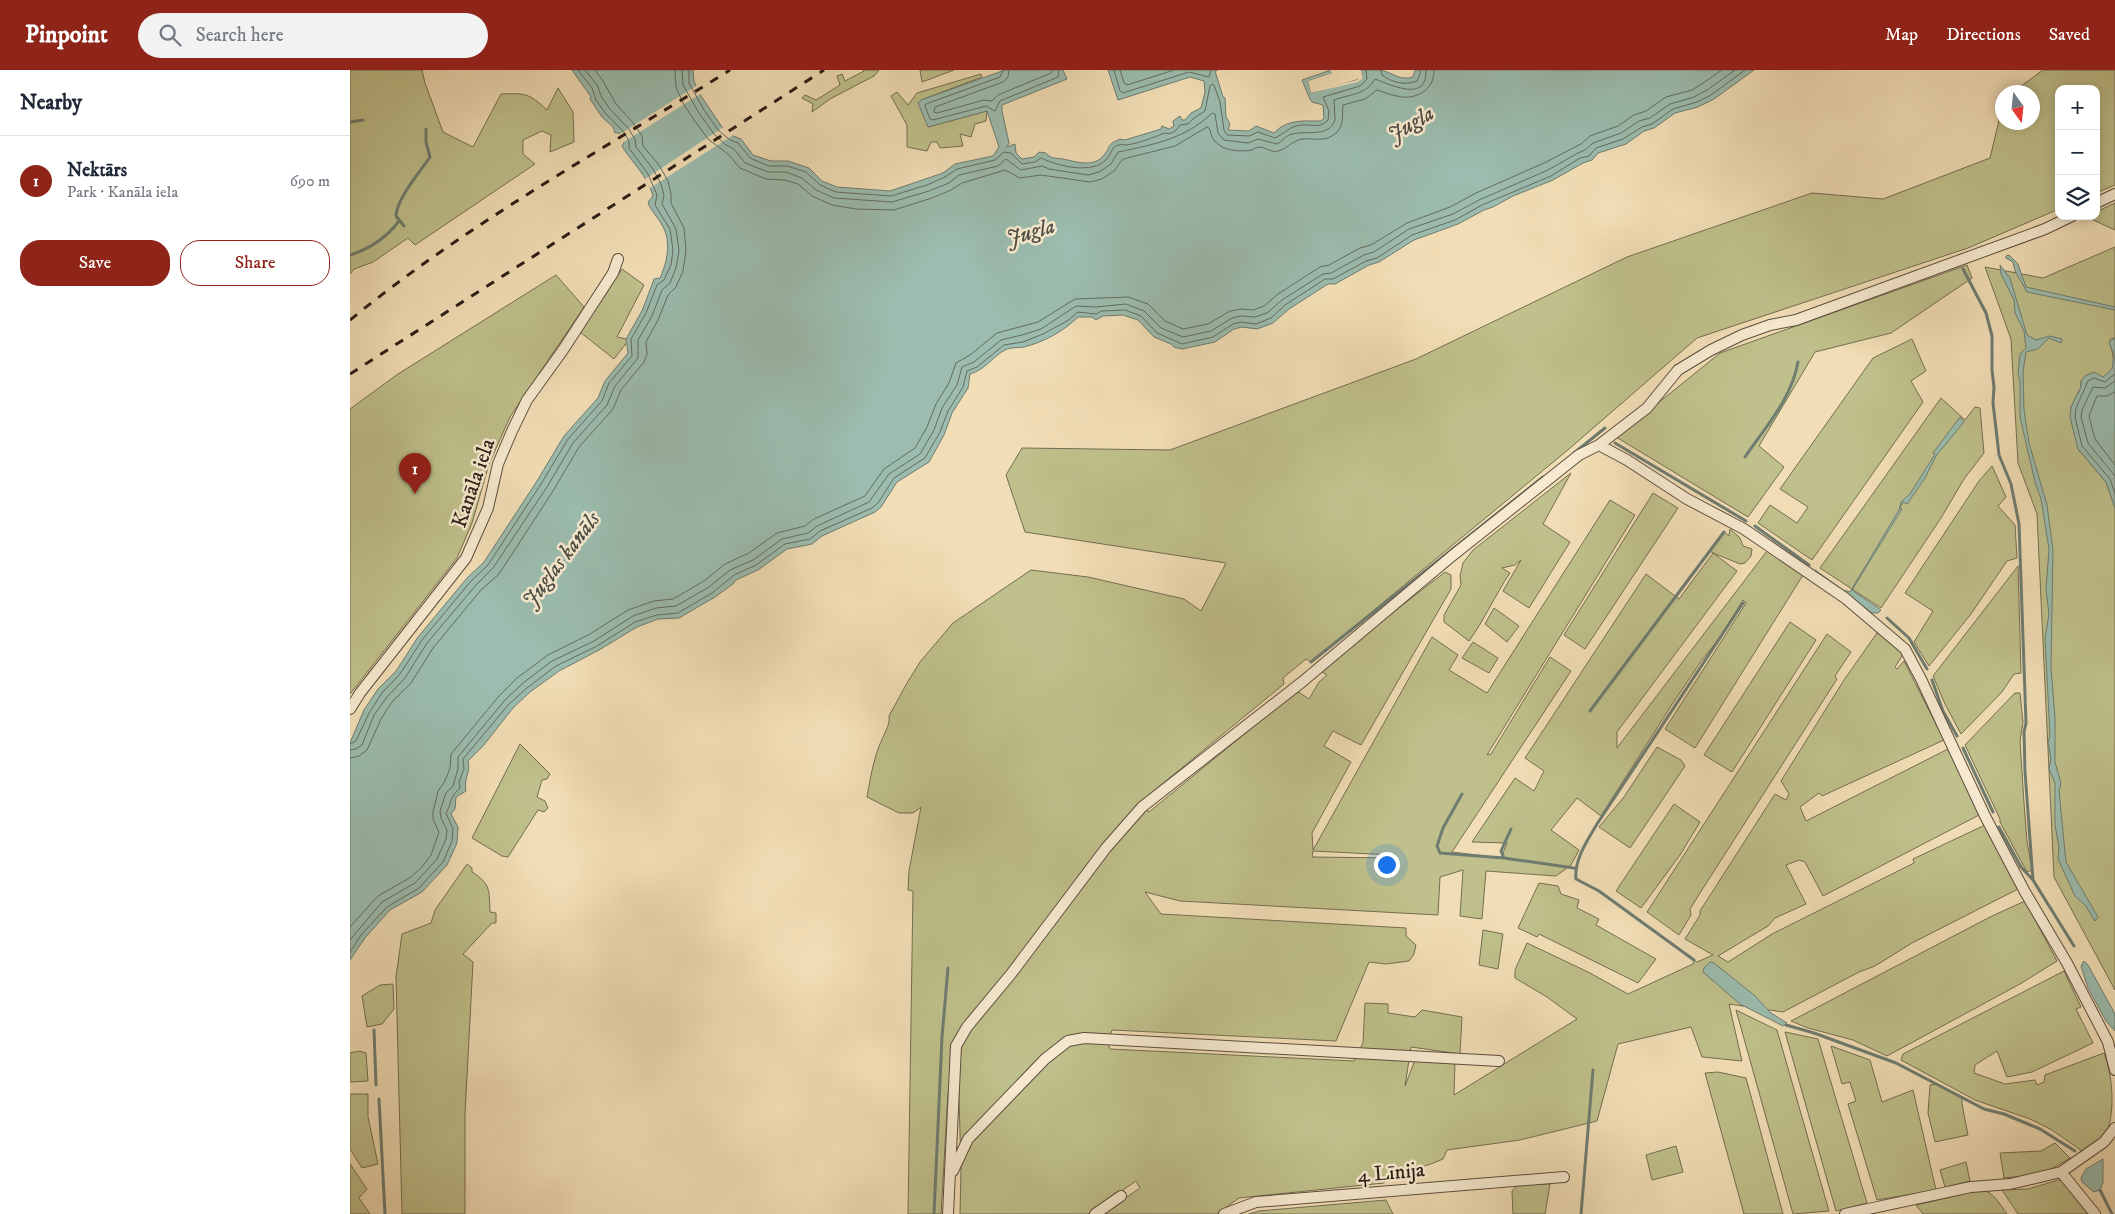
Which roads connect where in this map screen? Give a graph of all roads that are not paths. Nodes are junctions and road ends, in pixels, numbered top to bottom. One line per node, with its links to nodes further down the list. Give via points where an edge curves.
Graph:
1 (2115, 194): 2 (street)
2 (2100, 201)
3 (2064, 220): 5 (street, via 2045,230 1726,343 1678,370 1647,408)
4 (618, 259): 6 (street, Kanāla iela, via 613,273 528,400 512,431 498,464 488,508 466,558)
5 (1599, 445): 8 (street, via 1687,499 1744,528 1844,598 1905,649 1989,825 2108,1042); 11 (street, via 1571,461 1302,682 1142,807 1106,848 967,1027 956,1046)
6 (350, 709)
7 (1499, 1061): 11 (street, via 1084,1038 1068,1041 1046,1059 968,1139)
8 (2115, 1070)
9 (2115, 1128): 10 (street, via 2104,1142)
10 (2061, 1172): 17 (street, via 2010,1184 1933,1194); 18 (street)
11 (950, 1177): 14 (street)
12 (1564, 1177): 16 (street, 4 Līnija, via 1256,1202)
13 (1120, 1196): 15 (street)
14 (948, 1214)
15 (1095, 1214)
16 (1224, 1214)
17 (1845, 1214)
18 (2095, 1214)

